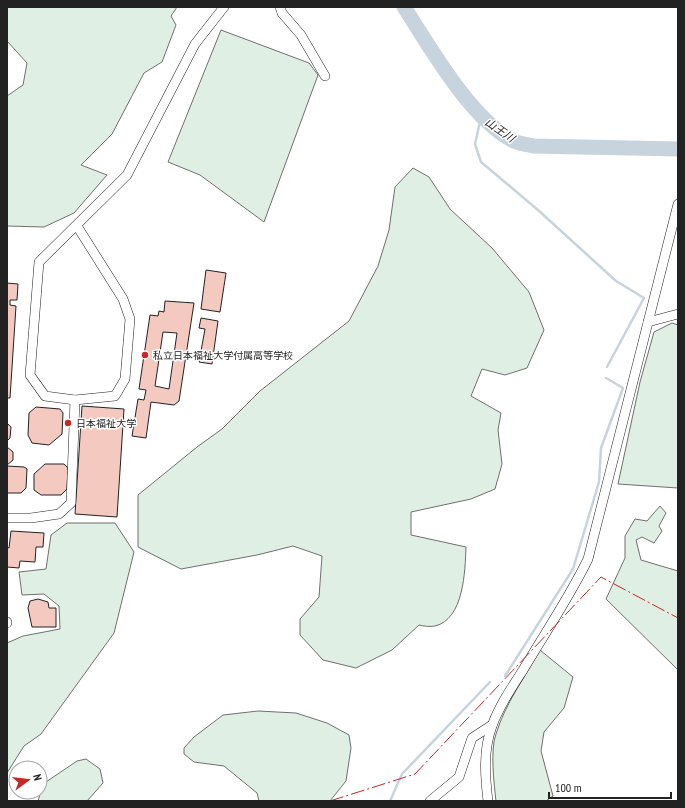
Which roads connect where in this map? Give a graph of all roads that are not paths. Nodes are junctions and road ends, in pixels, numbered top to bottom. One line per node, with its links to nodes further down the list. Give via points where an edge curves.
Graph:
1 (224, 7): 5 (street, via 195,44 127,175)
2 (280, 7): 3 (street, via 301,35)
3 (325, 76)
4 (678, 204): 7 (street)
5 (77, 226): 8 (street, via 39,262 30,375 44,396); 8 (street, via 123,299 130,319 125,379 115,396)
6 (678, 314): 7 (street)
7 (648, 322): 10 (street, via 588,559)
8 (74, 400): 9 (street, via 71,503 60,514)
9 (7, 518)
10 (492, 726): 11 (street, via 472,738 459,777); 12 (street, via 486,748 484,775)
11 (430, 801)
12 (488, 801)

